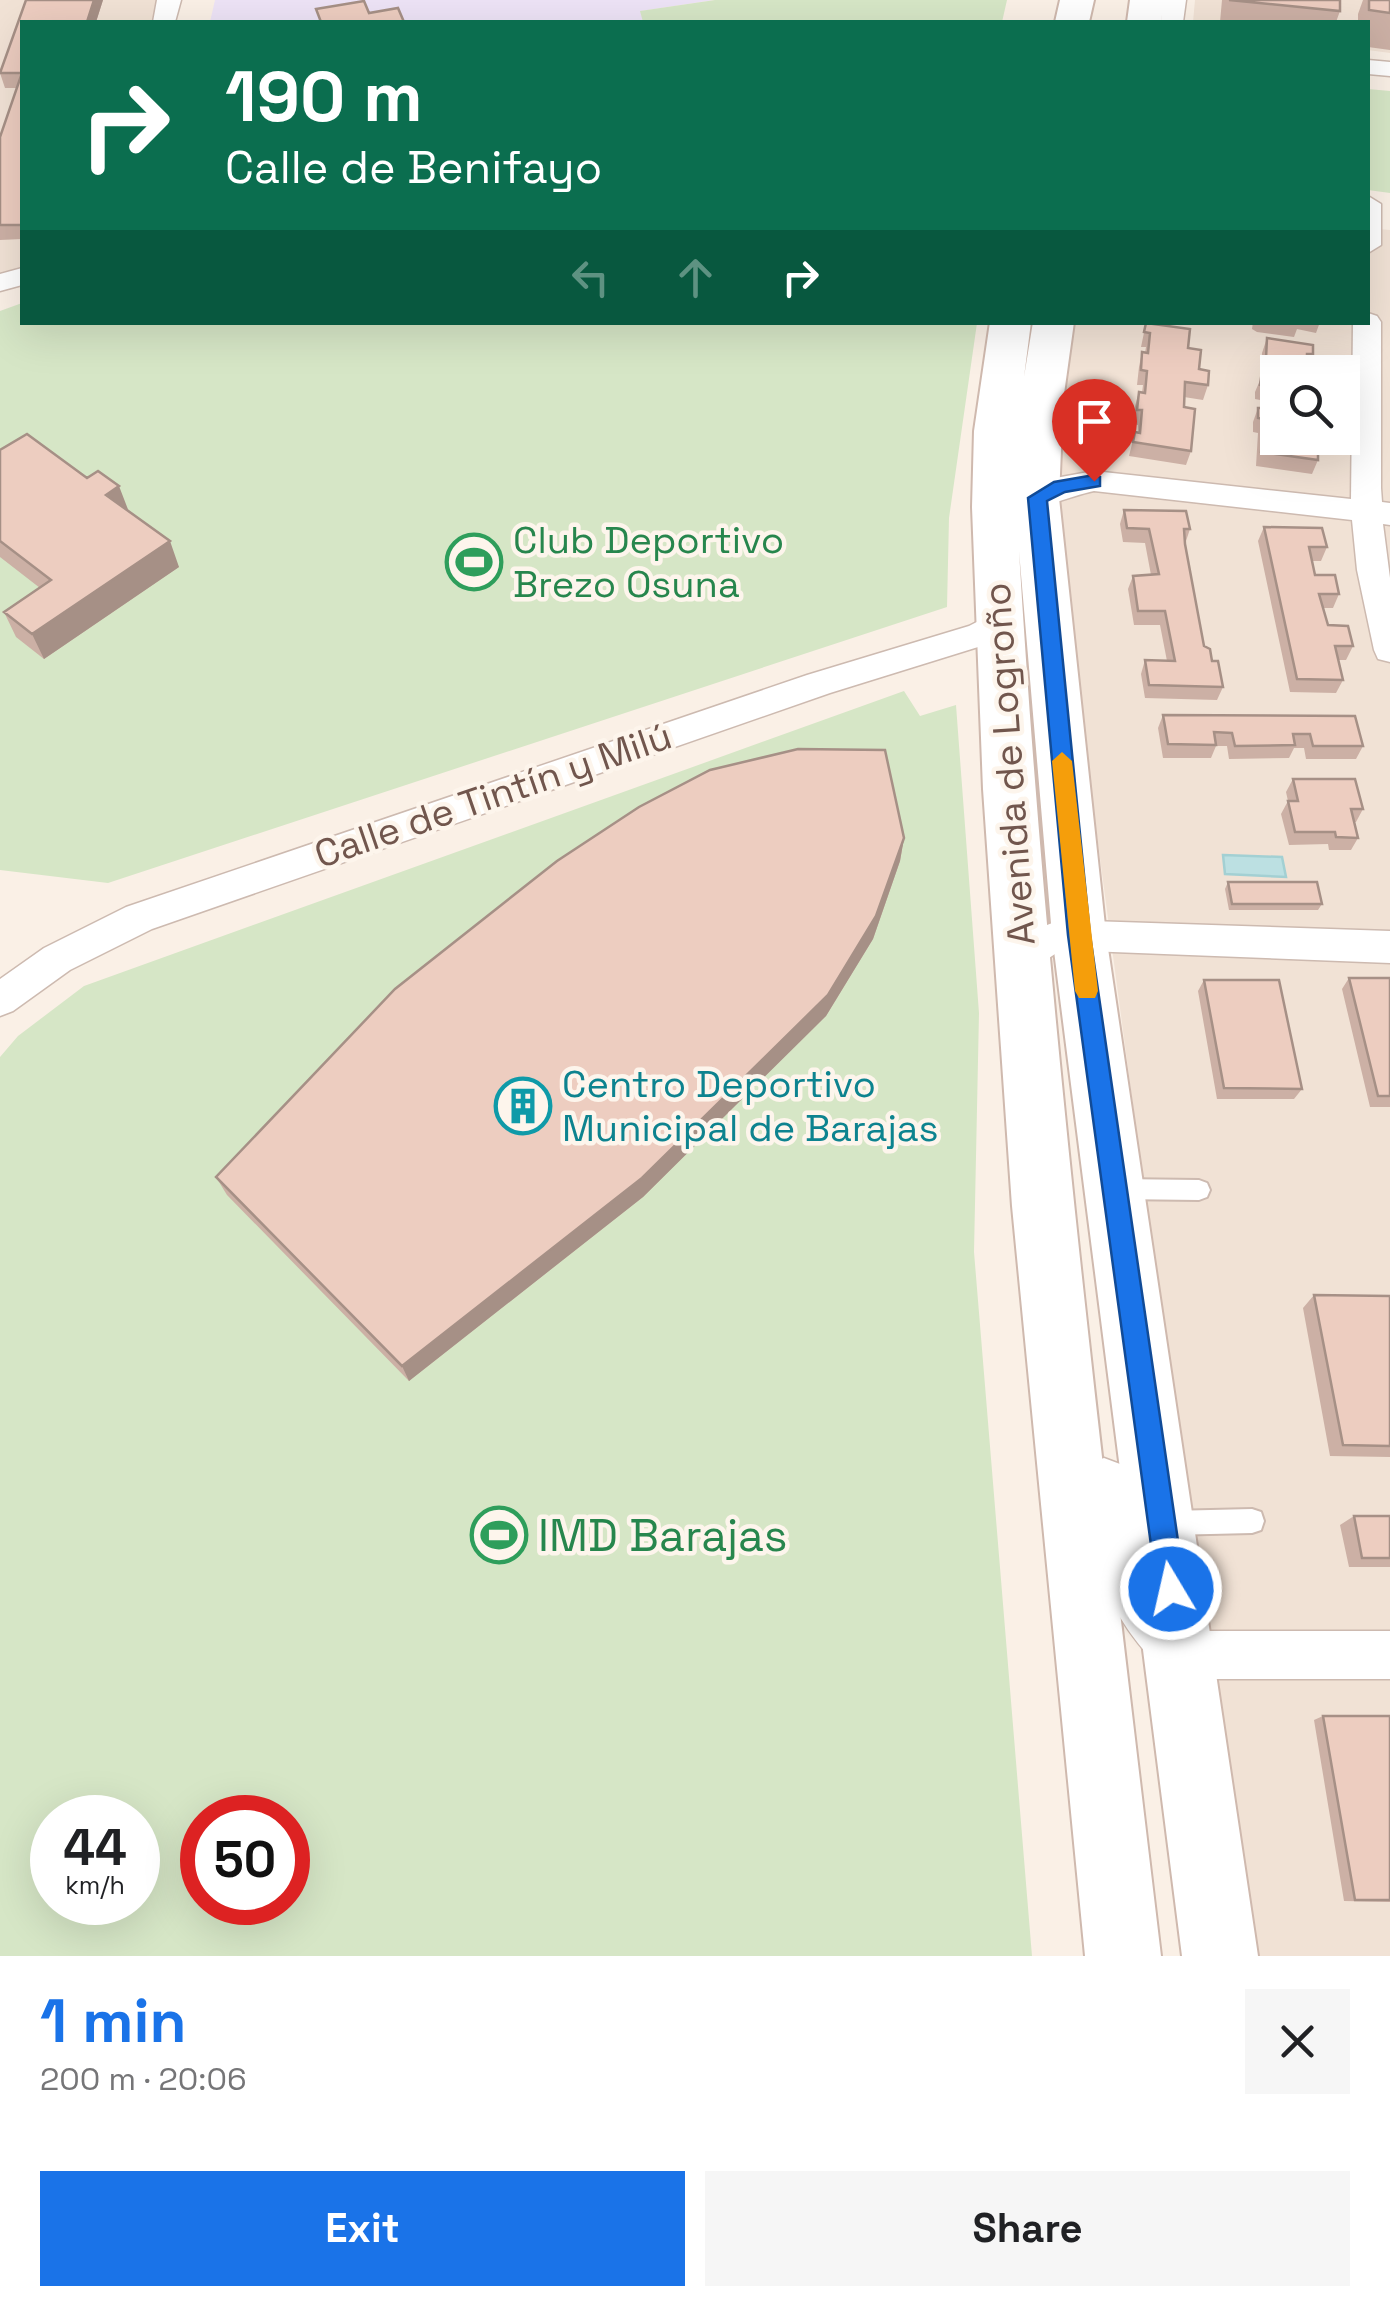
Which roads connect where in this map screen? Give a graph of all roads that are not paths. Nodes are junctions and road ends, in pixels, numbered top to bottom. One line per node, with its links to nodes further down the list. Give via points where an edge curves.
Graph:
1 (1011, 325): 6 (main road, Avenida de Logroño, via 995,469)
2 (1054, 325): 4 (main road, Avenida de Logroño)
3 (1367, 325): 5 (street)
4 (1037, 498): 5 (street, via 1094,481); 8 (main road, Avenida de Logroño)
5 (1377, 513): 7 (street, via 1381,622)
6 (1000, 622): 10 (main road, Avenida de Logroño); 11 (street, Calle de Tintín y Milú, via 966,640 800,690 156,912 70,952)
7 (1390, 650)
8 (1079, 935): 9 (street); 10 (street, via 1048,938); 12 (main road, Avenida de Logroño)
9 (1390, 946)
10 (1022, 960): 14 (main road, Avenida de Logroño)
11 (0, 1000)
12 (1114, 1189): 13 (lane); 16 (main road, Avenida de Logroño)
13 (1199, 1190)
14 (1042, 1206): 17 (street, Avenida de Logroño, via 1070,1250 1121,1576 1131,1601); 19 (main road, Avenida de Logroño)
15 (1252, 1521): 16 (lane)
16 (1160, 1523): 17 (main road, Avenida de Logroño)
17 (1181, 1655): 18 (street); 20 (main road, Avenida de Logroño)
18 (1390, 1655)
19 (1122, 1956)
20 (1220, 1956)

